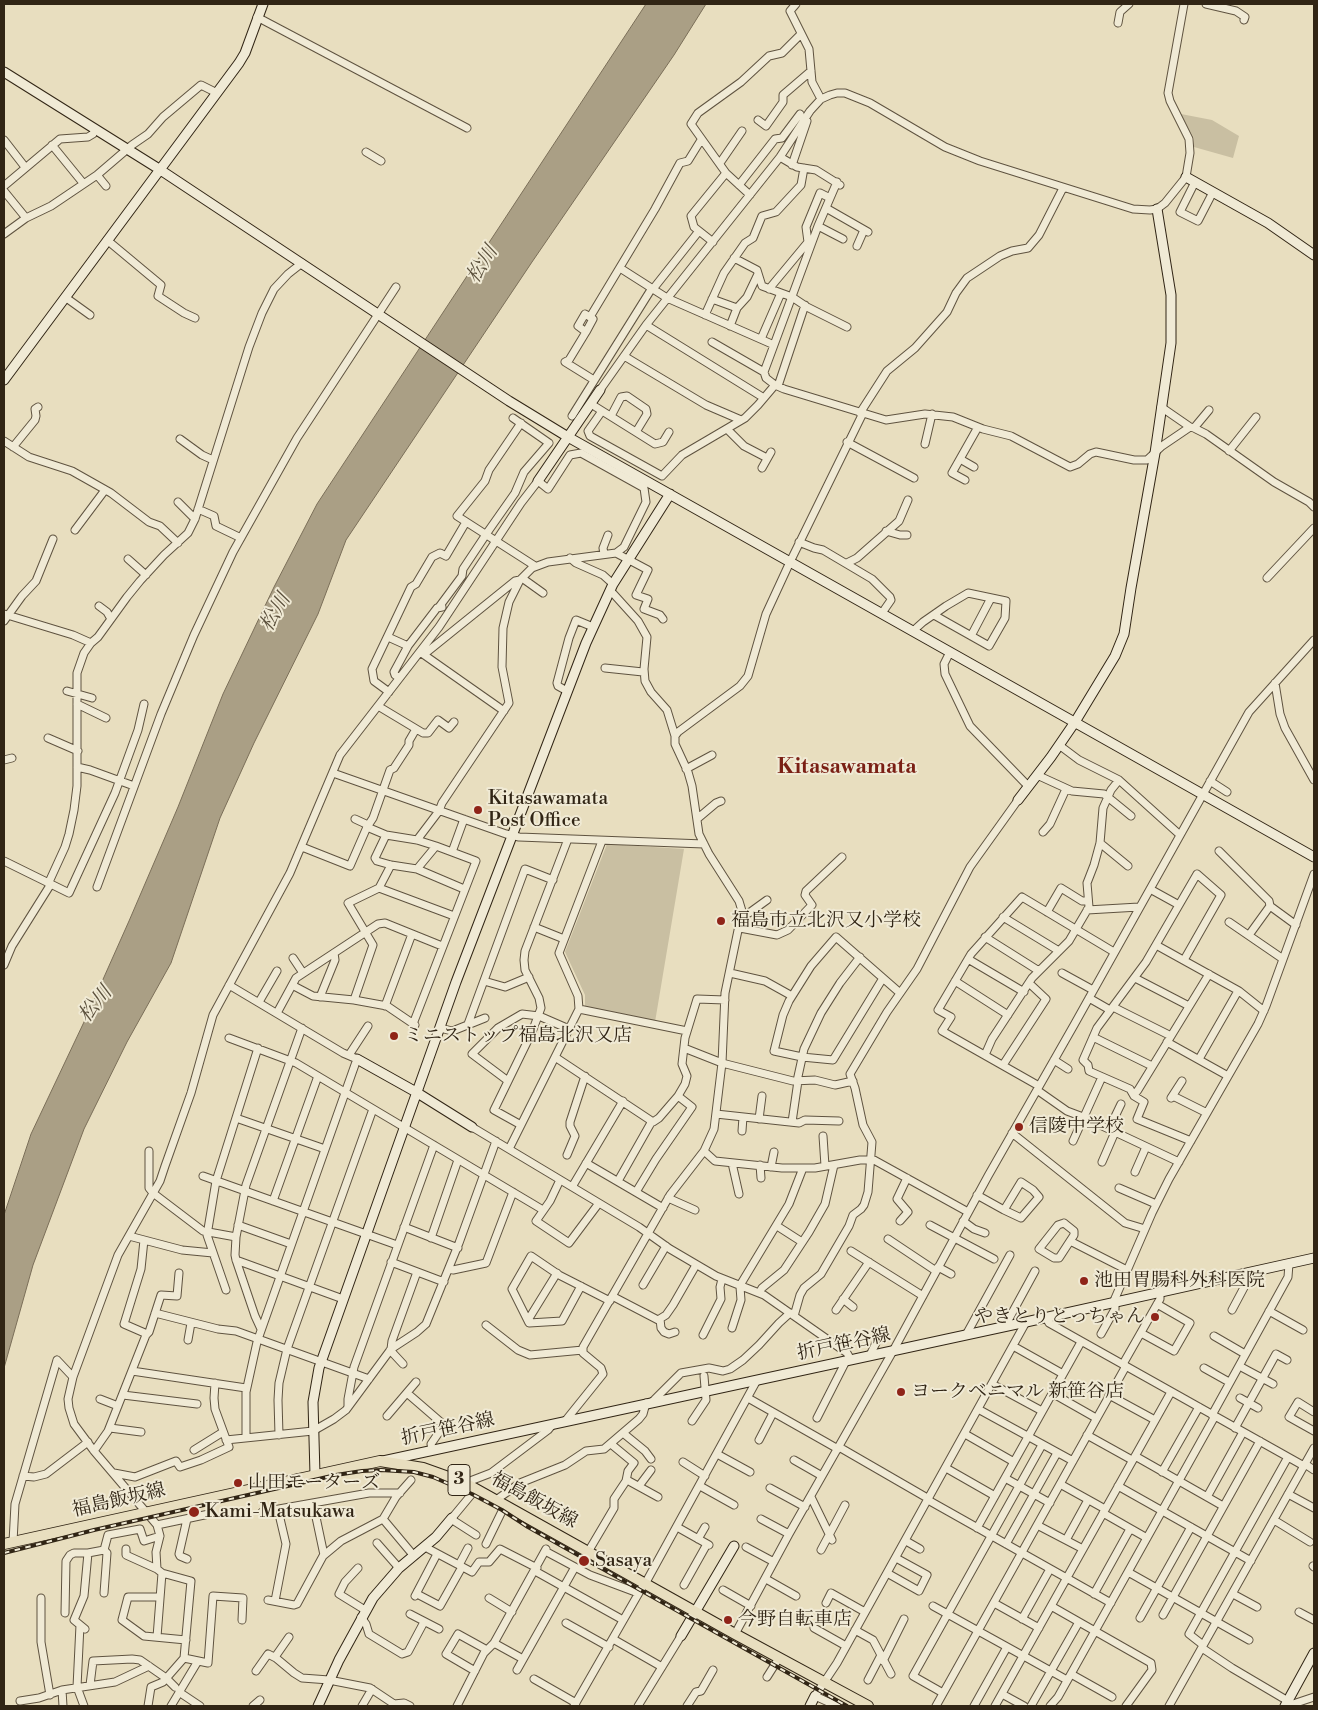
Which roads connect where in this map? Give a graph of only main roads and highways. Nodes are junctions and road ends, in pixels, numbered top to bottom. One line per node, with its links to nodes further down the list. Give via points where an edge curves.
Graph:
1 (8, 1543): 2 (main road, 福島飯坂線 / 3, via 380,1461 423,1468 465,1483)
2 (868, 1706)

